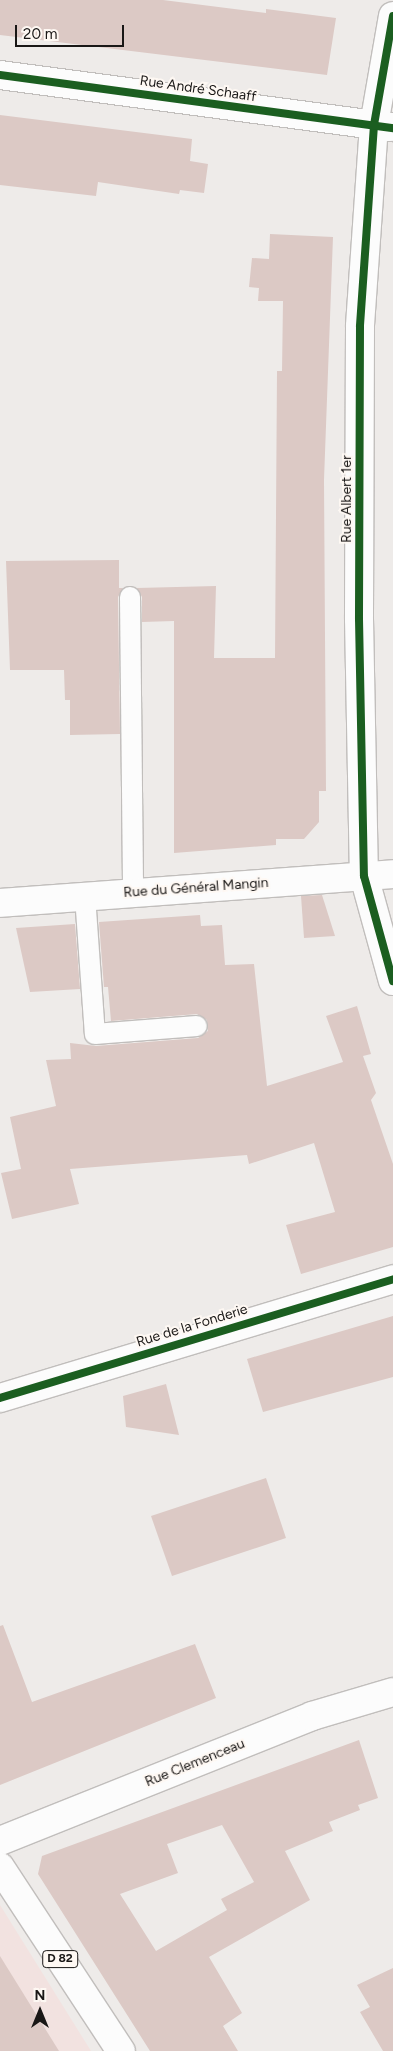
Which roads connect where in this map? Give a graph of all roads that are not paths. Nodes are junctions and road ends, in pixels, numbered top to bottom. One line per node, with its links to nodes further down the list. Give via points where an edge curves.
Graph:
1 (393, 16): 3 (street, Rue Albert 1er)
2 (0, 75): 3 (street, Rue André Schaaff)
3 (384, 126): 6 (street, Rue Albert 1er, via 360,327 359,619)
4 (130, 597): 7 (lane)
5 (393, 874): 6 (street, Rue du Général Mangin)
6 (364, 876): 7 (street, Rue du Général Mangin); 10 (street, Rue Albert 1er)
7 (133, 893): 8 (street, Rue du Général Mangin)
8 (85, 896): 9 (street, Rue du Général Mangin); 11 (lane, via 95,1034)
9 (0, 903)
10 (393, 981)
11 (197, 1026)
12 (393, 1279): 13 (street, Rue de la Fonderie)
13 (0, 1398)
14 (393, 1692): 15 (street, Rue Clemenceau, via 312,1716)
15 (0, 1841)
16 (0, 1867): 17 (street, D 82)
17 (121, 2051)

